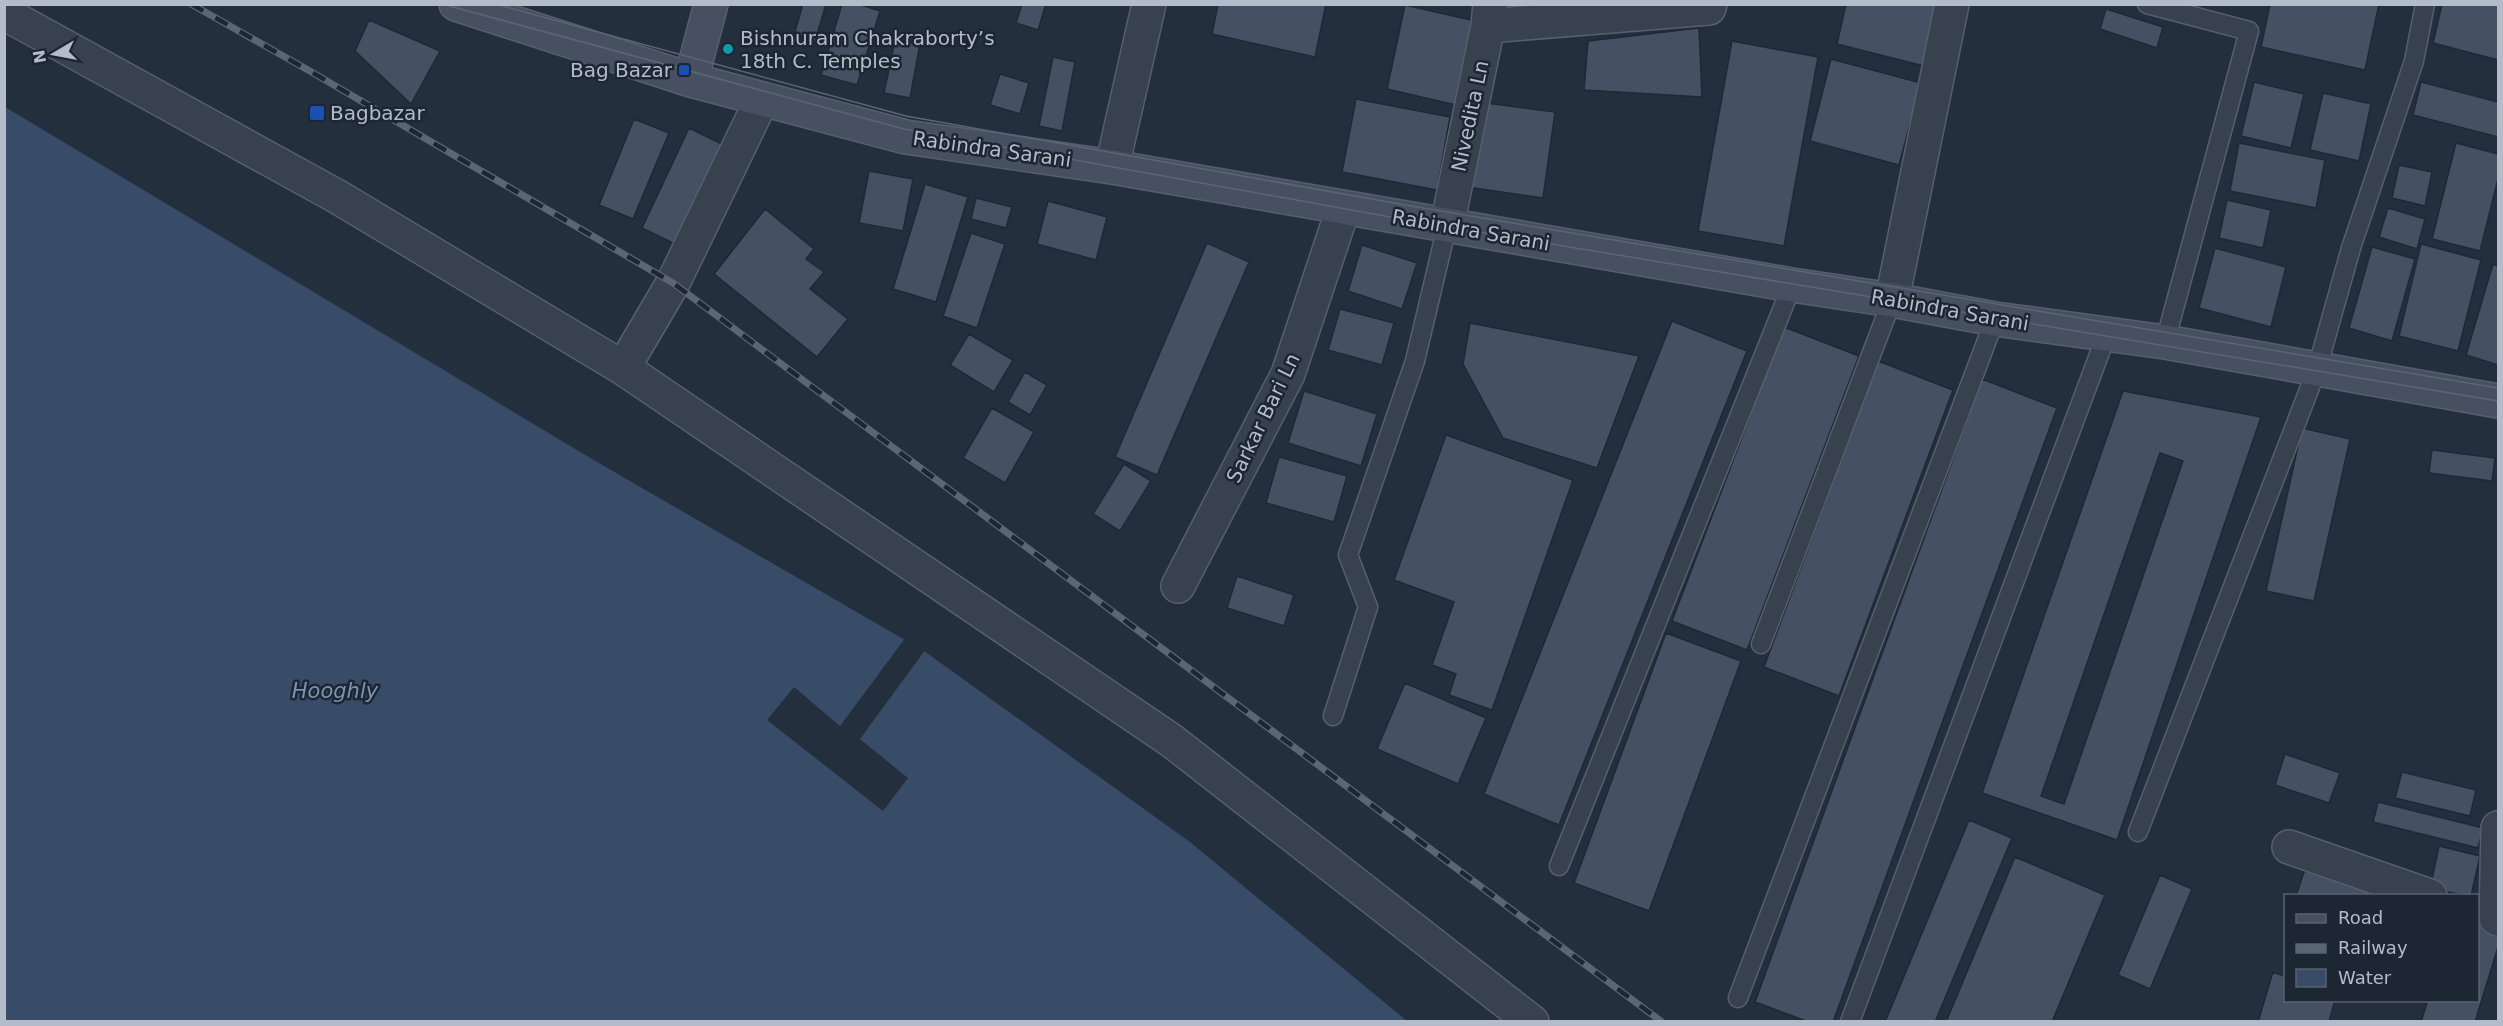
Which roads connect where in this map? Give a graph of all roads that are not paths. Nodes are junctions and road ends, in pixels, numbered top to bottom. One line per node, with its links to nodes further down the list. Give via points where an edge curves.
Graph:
1 (456, 4): 10 (main road, Rabindra Sarani)
2 (711, 4): 10 (main road)
3 (1149, 4): 12 (street)
4 (1710, 4): 9 (street, via 1709,8)
5 (1952, 4): 16 (street)
6 (2146, 4): 19 (lane, via 2249,32)
7 (2425, 4): 21 (lane, via 2414,61 2351,248)
8 (4, 13): 20 (street, via 338,196)
9 (1489, 15): 14 (street, Nivedita Ln)
10 (691, 80): 11 (main road, Rabindra Sarani)
11 (762, 99): 12 (main road, Rabindra Sarani, via 906,137); 20 (street, via 673,283)
12 (1112, 167): 13 (main road, Rabindra Sarani)
13 (1343, 209): 14 (main road, Rabindra Sarani); 23 (street, Sarkar Bari Ln, via 1288,374)
14 (1447, 226): 15 (main road, Rabindra Sarani); 25 (lane, via 1415,361 1348,555 1368,608)
15 (1792, 285): 16 (main road, Rabindra Sarani); 29 (lane)
16 (1892, 300): 17 (main road, Rabindra Sarani); 24 (lane)
17 (1995, 319): 18 (main road, Rabindra Sarani); 32 (lane)
18 (2106, 336): 19 (main road, Rabindra Sarani); 34 (lane)
19 (2165, 342): 21 (main road, Rabindra Sarani)
20 (622, 368): 33 (street, via 1172,741)
21 (2318, 369): 22 (main road, Rabindra Sarani); 27 (lane)
22 (2499, 400)
23 (1178, 586)
24 (1761, 644)
25 (1333, 716)
26 (2499, 828): 31 (street)
27 (2138, 832)
28 (2289, 847): 30 (street)
29 (1559, 866)
30 (2424, 894)
31 (2491, 916)
32 (1738, 998)
33 (1532, 1022)
34 (1850, 1022)

